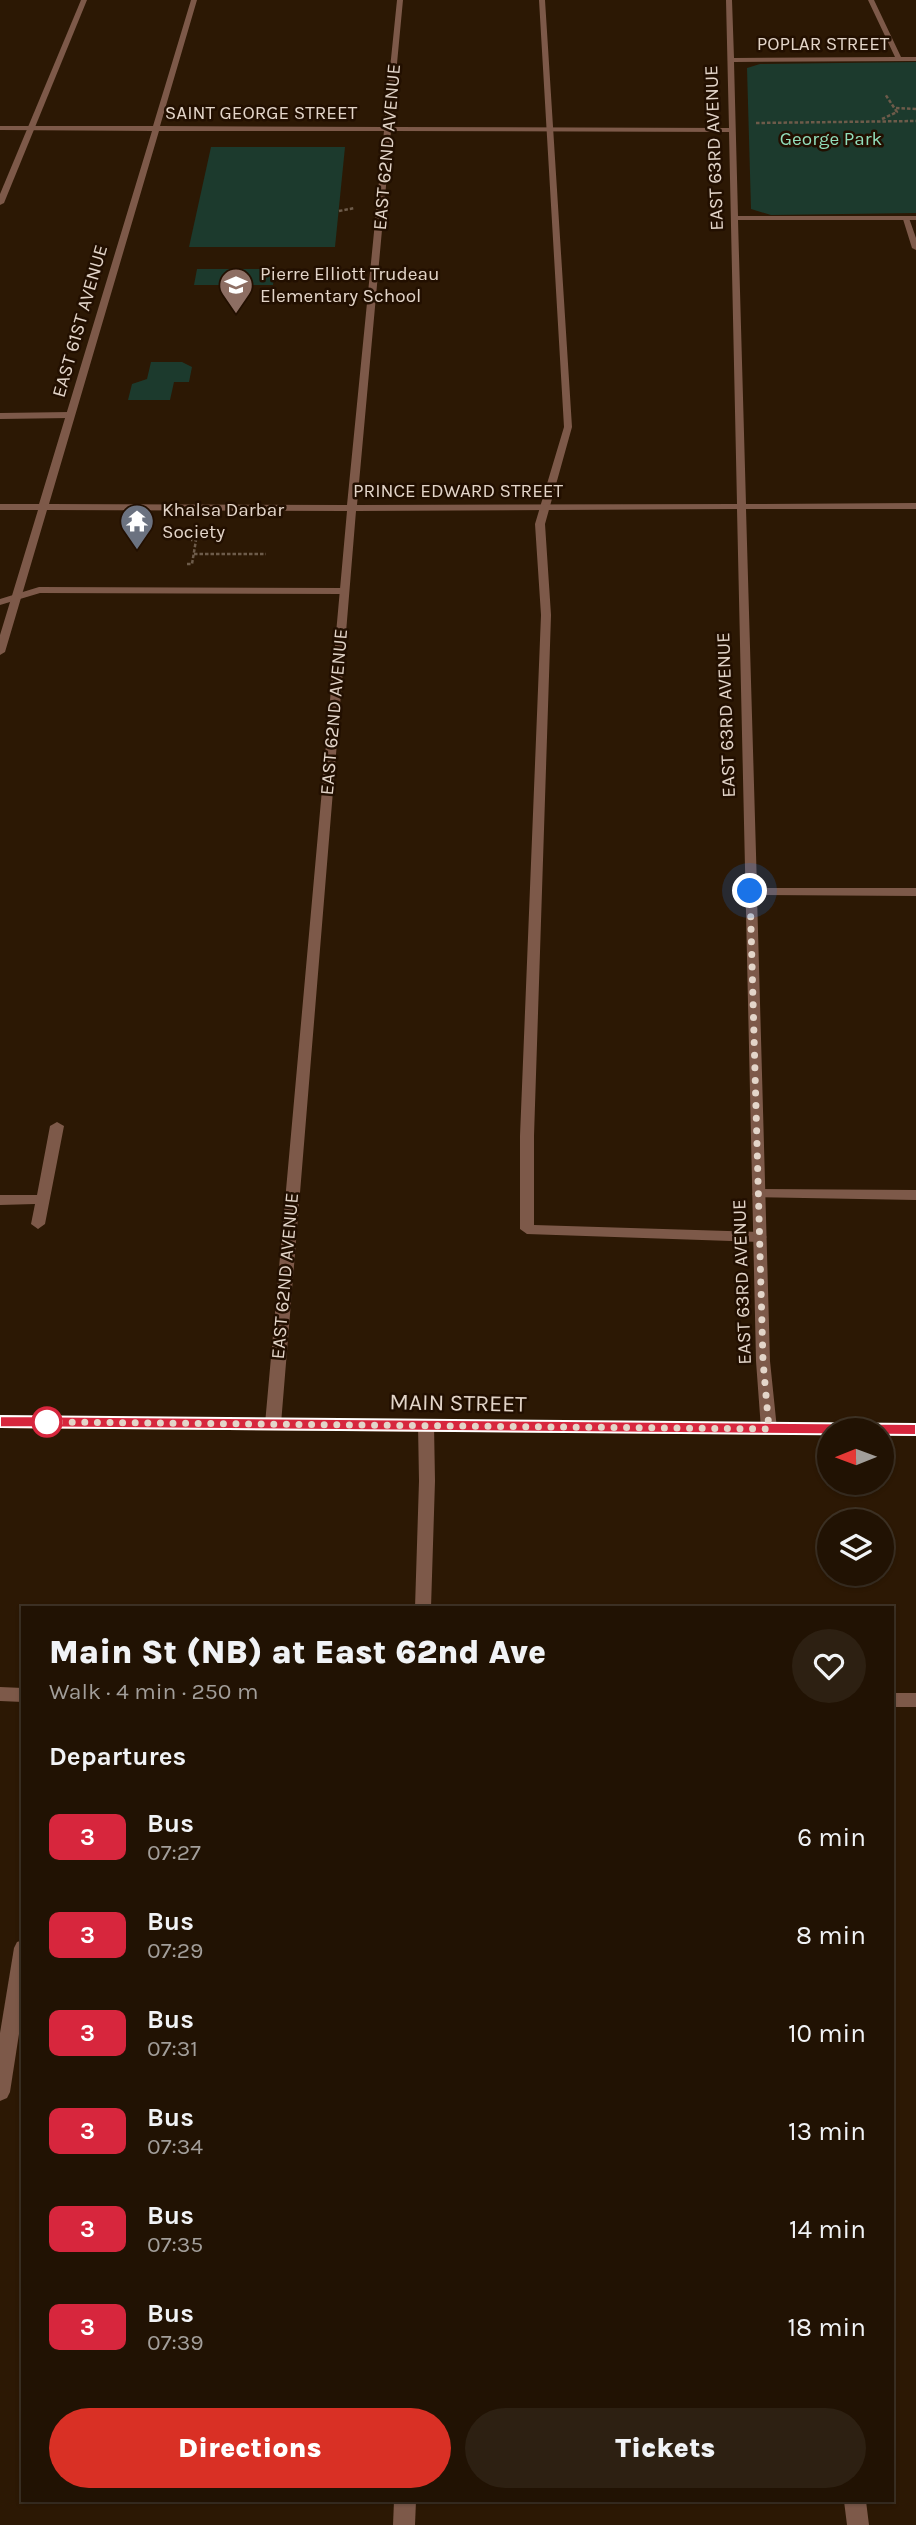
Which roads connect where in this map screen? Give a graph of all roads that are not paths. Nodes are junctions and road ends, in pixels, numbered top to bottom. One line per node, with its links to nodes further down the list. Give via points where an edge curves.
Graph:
1 (84, 0): 11 (street)
2 (194, 0): 12 (street, EAST 61ST AVENUE)
3 (400, 0): 13 (street, EAST 62ND AVENUE)
4 (542, 0): 14 (street)
5 (729, 0): 9 (street, EAST 63RD AVENUE)
6 (871, 0): 7 (street)
7 (899, 59): 8 (street, POPLAR STREET); 9 (street, POPLAR STREET)
8 (916, 59)
9 (731, 60): 15 (street, EAST 63RD AVENUE)
10 (0, 128): 11 (street, SAINT GEORGE STREET)
11 (31, 128): 12 (street, SAINT GEORGE STREET); 16 (street)
12 (155, 129): 13 (street, SAINT GEORGE STREET); 21 (street, EAST 61ST AVENUE)
13 (389, 129): 14 (street, SAINT GEORGE STREET); 27 (street, EAST 62ND AVENUE)
14 (551, 129): 15 (street, SAINT GEORGE STREET); 28 (street, via 568,427)
15 (732, 130): 17 (street, EAST 63RD AVENUE)
16 (0, 203)
17 (736, 218): 18 (street); 26 (street, EAST 63RD AVENUE)
18 (905, 218): 19 (street); 20 (street)
19 (916, 218)
20 (916, 248)
21 (71, 415): 22 (street); 25 (street, EAST 61ST AVENUE)
22 (0, 416)
23 (916, 506): 26 (street, PRINCE EDWARD STREET)
24 (0, 507): 25 (street, PRINCE EDWARD STREET)
25 (43, 507): 27 (street, PRINCE EDWARD STREET); 30 (street, EAST 61ST AVENUE)
26 (740, 507): 28 (street, PRINCE EDWARD STREET); 33 (street, EAST 63RD AVENUE)
27 (353, 508): 28 (street, PRINCE EDWARD STREET); 29 (street, EAST 62ND AVENUE)
28 (544, 508): 41 (street, via 540,524 546,615 527,1230)
29 (344, 591): 30 (street, via 39,590); 43 (street, EAST 62ND AVENUE)
30 (17, 596): 31 (street); 32 (street, EAST 61ST AVENUE)
31 (0, 602)
32 (0, 652)
33 (750, 891): 34 (street); 36 (street, EAST 63RD AVENUE)
34 (916, 892)
35 (57, 1126): 38 (street)
36 (759, 1194): 37 (street); 41 (street, EAST 63RD AVENUE)
37 (916, 1195)
38 (43, 1199): 39 (street); 40 (street)
39 (0, 1200)
40 (38, 1224)
41 (760, 1237): 45 (street, EAST 63RD AVENUE)
42 (0, 1422): 43 (main road, MAIN STREET)
43 (273, 1424): 44 (main road, MAIN STREET)
44 (426, 1425): 45 (main road, MAIN STREET); 47 (street)
45 (769, 1429): 46 (main road, MAIN STREET)
46 (916, 1430)
47 (423, 1606)
48 (0, 1694): 49 (street)
49 (21, 1695)
50 (894, 1700): 51 (street)
51 (916, 1700)
52 (21, 1961): 53 (street)
53 (0, 2092)
54 (405, 2502): 56 (street)
55 (855, 2502): 57 (street)
56 (404, 2525)
57 (858, 2525)

